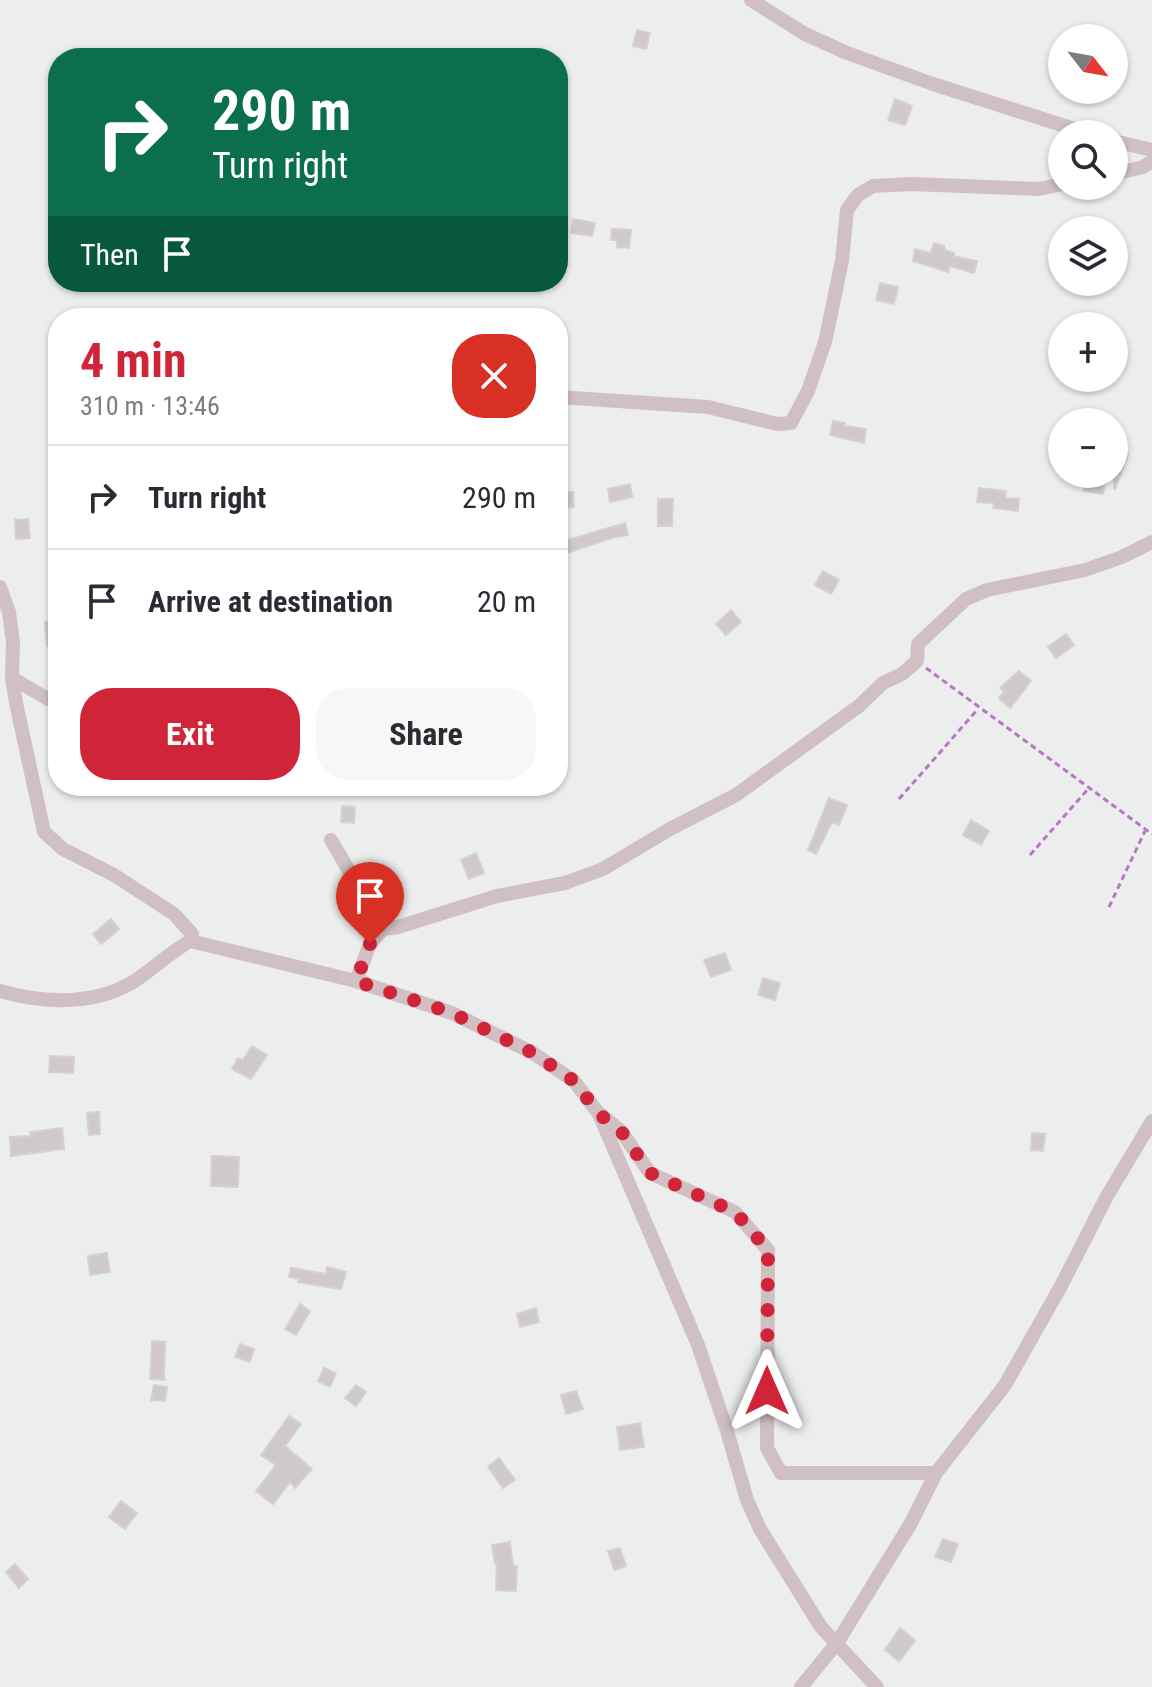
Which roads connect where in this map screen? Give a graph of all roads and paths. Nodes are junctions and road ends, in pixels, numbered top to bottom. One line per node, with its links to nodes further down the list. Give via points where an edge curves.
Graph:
1 (751, 0): 2 (street, via 847,53)
2 (1048, 121)
3 (1128, 144): 4 (street)
4 (1152, 150)
5 (1152, 161): 6 (street)
6 (1128, 171)
7 (1048, 187): 8 (street, via 911,184 873,186 858,195 847,210 825,342 791,423 708,407)
8 (568, 398)
9 (1152, 542): 11 (street, via 1085,570 966,599 918,644)
10 (0, 587): 12 (street, via 13,642)
11 (917, 661): 14 (path); 22 (street, via 736,795 603,869)
12 (12, 678): 13 (street); 23 (street, via 44,832 63,849 174,914 192,934)
13 (48, 699)
14 (979, 708): 15 (path); 16 (path)
15 (1088, 789): 17 (path); 20 (path)
16 (899, 799)
17 (1146, 830): 18 (path); 21 (path)
18 (1152, 834)
19 (331, 840): 22 (street)
20 (1030, 855)
21 (1109, 907)
22 (383, 929): 24 (street)
23 (190, 941): 24 (street); 25 (street, via 118,990 46,1001)
24 (356, 981): 26 (street, via 452,1013 533,1053 574,1081)
25 (0, 991)
26 (599, 1114): 28 (street, via 621,1131 650,1173 735,1212 768,1250 767,1448 781,1473); 29 (street, via 698,1345 753,1515 821,1627)
27 (1152, 1121): 28 (street, via 1005,1385)
28 (936, 1473): 29 (street)
29 (837, 1643): 30 (street); 31 (street)
30 (801, 1687)
31 (877, 1687)

